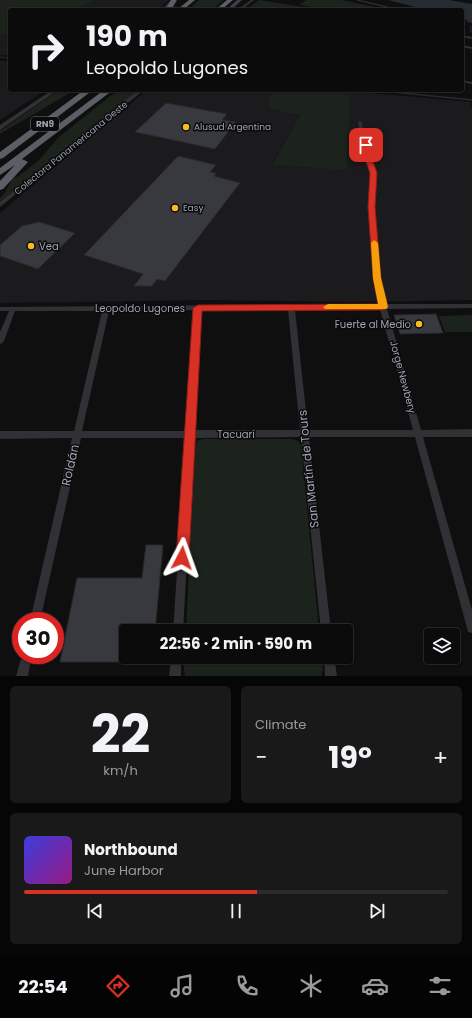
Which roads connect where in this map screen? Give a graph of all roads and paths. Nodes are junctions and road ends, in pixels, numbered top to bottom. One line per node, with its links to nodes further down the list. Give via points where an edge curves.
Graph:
1 (174, 0): 7 (street)
2 (192, 0): 8 (highway)
3 (230, 0): 9 (highway)
4 (240, 0): 10 (main road)
5 (253, 0): 11 (street)
6 (356, 0): 12 (street)
7 (164, 8)
8 (182, 8)
9 (220, 8)
10 (230, 8)
11 (242, 8)
12 (391, 8)
13 (52, 92): 20 (street)
14 (75, 92): 21 (highway)
15 (86, 92): 22 (highway, RN9)
16 (106, 92): 18 (highway, RN9)
17 (139, 92): 25 (street, Colectora Panamericana Oeste)
18 (65, 122): 23 (highway, RN9); 24 (highway, via 21,163)
19 (360, 122): 28 (street, Jorge Newbery, via 373,173 371,207 377,278)
20 (0, 128)
21 (0, 146)
22 (0, 156)
23 (0, 172)
24 (0, 187)
25 (0, 205)
26 (472, 306): 28 (street, Leopoldo Lugones)
27 (291, 307): 28 (street, Leopoldo Lugones); 30 (street, Leopoldo Lugones); 37 (street, San Martín de Tours)
28 (383, 307): 34 (street, Jorge Newbery)
29 (106, 308): 30 (street, Leopoldo Lugones); 32 (street, Leopoldo Lugones); 39 (street, Roldán)
30 (198, 308): 36 (street)
31 (0, 309): 32 (street, Leopoldo Lugones)
32 (13, 309): 33 (street)
33 (0, 341)
34 (418, 433): 35 (street, Tacuarí); 37 (street, Tacuarí); 43 (street, Jorge Newbery)
35 (472, 433)
36 (190, 434): 37 (street, Tacuarí); 39 (street, Tacuarí); 41 (street)
37 (304, 434): 42 (street, San Martín de Tours)
38 (0, 435): 39 (street, Tacuarí)
39 (77, 435): 40 (street, Roldán)
40 (37, 612)
41 (178, 624)
42 (325, 624)
43 (472, 628)
44 (25, 664): 47 (street)
45 (176, 664): 48 (street)
46 (330, 664): 49 (street)
47 (22, 676)
48 (175, 676)
49 (331, 676)

